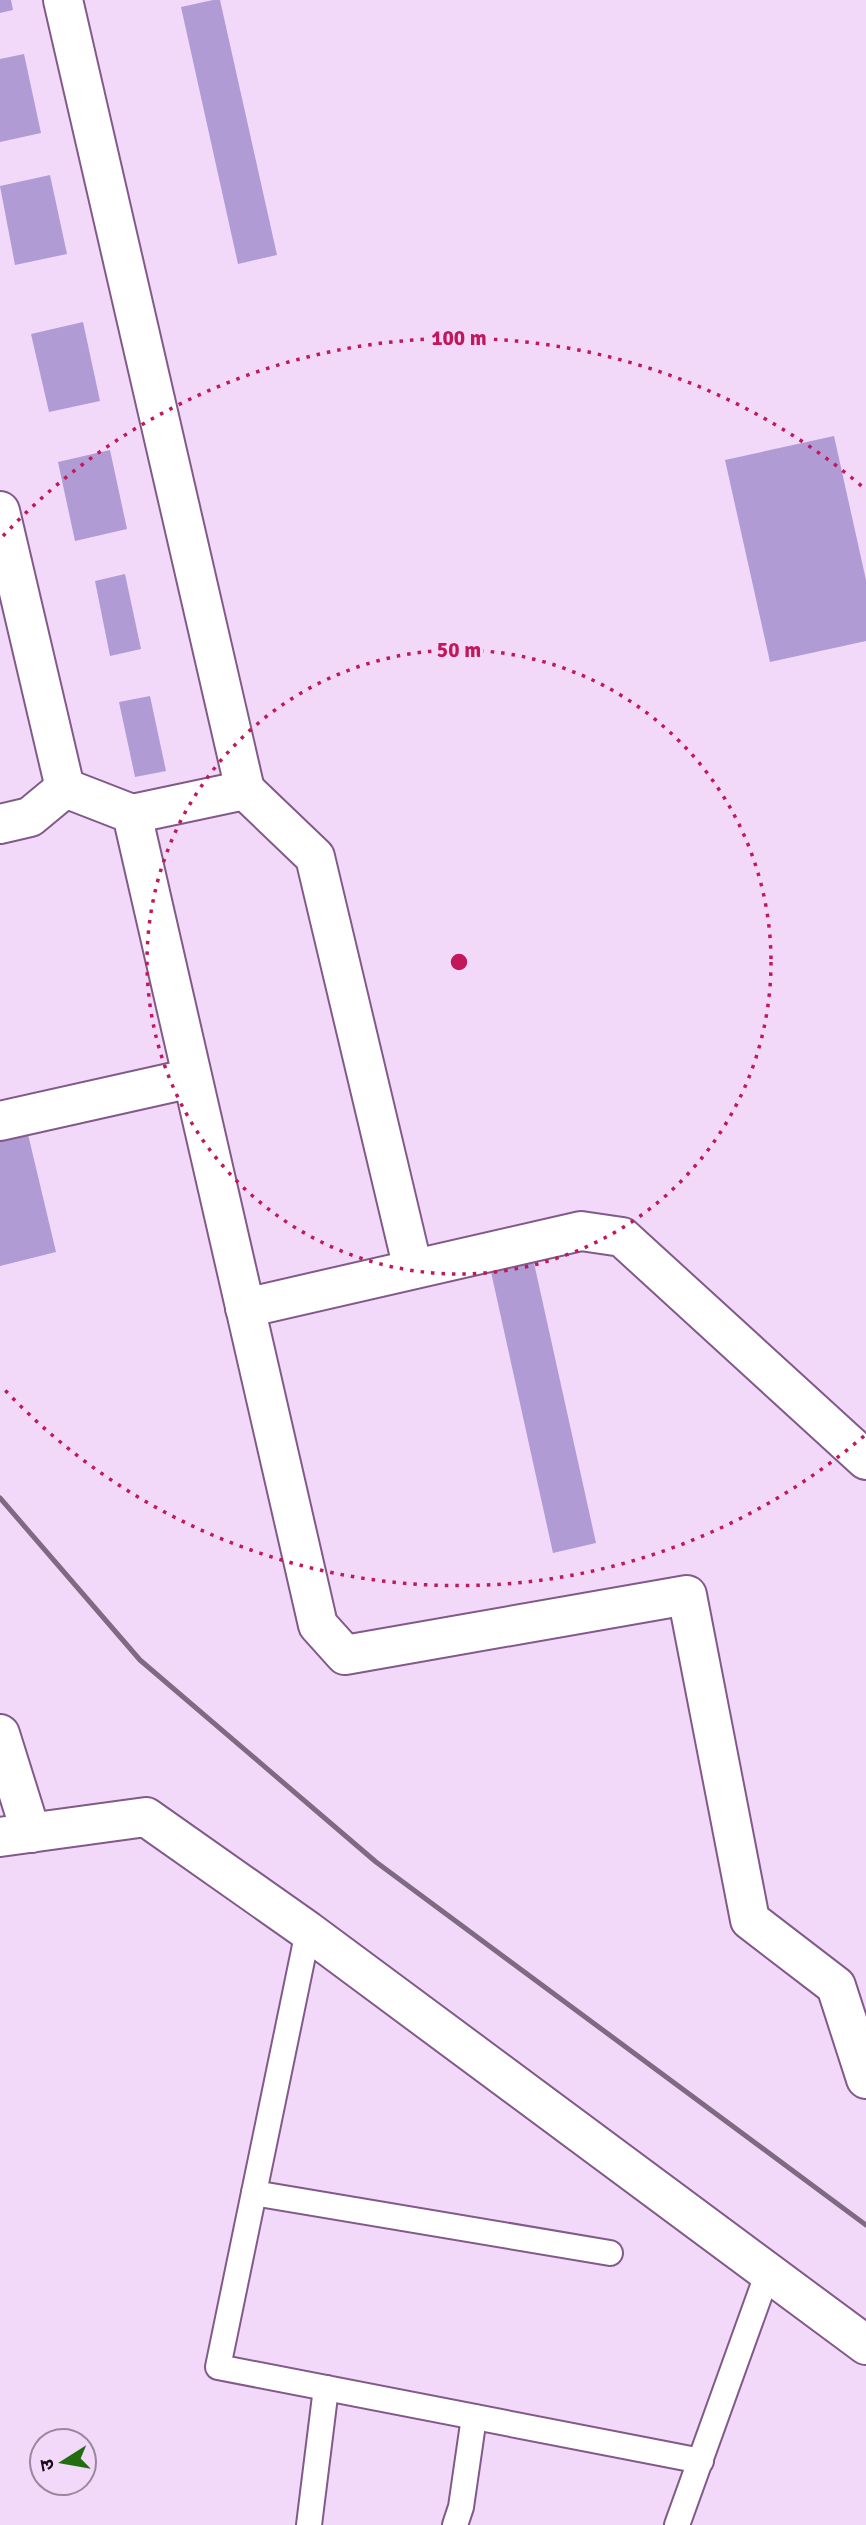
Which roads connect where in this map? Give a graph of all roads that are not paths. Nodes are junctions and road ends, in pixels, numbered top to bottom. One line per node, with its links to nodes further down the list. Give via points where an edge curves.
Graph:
1 (63, 0): 4 (street)
2 (0, 511): 3 (street)
3 (65, 788): 5 (street); 6 (street, via 30,817)
4 (245, 790): 5 (street); 9 (street, via 315,857)
5 (132, 814): 7 (street)
6 (0, 824)
7 (192, 1078): 8 (street); 10 (street)
8 (0, 1121)
9 (413, 1269): 10 (street); 11 (street, via 581,1231 622,1237)
10 (245, 1308): 15 (street, via 318,1625 345,1655 687,1595 750,1920 836,1986)
11 (866, 1460)
12 (0, 1734): 13 (street)
13 (15, 1835): 14 (street, via 146,1817)
14 (308, 1931): 16 (lane); 18 (street)
15 (866, 2079)
16 (254, 2193): 17 (lane); 20 (lane, via 218,2367)
17 (610, 2253)
18 (768, 2273): 19 (street); 22 (lane)
19 (866, 2345)
20 (326, 2388): 21 (lane); 23 (lane)
21 (474, 2417): 22 (lane); 24 (lane)
22 (701, 2461): 25 (lane)
23 (309, 2525)
24 (455, 2525)
25 (677, 2525)

